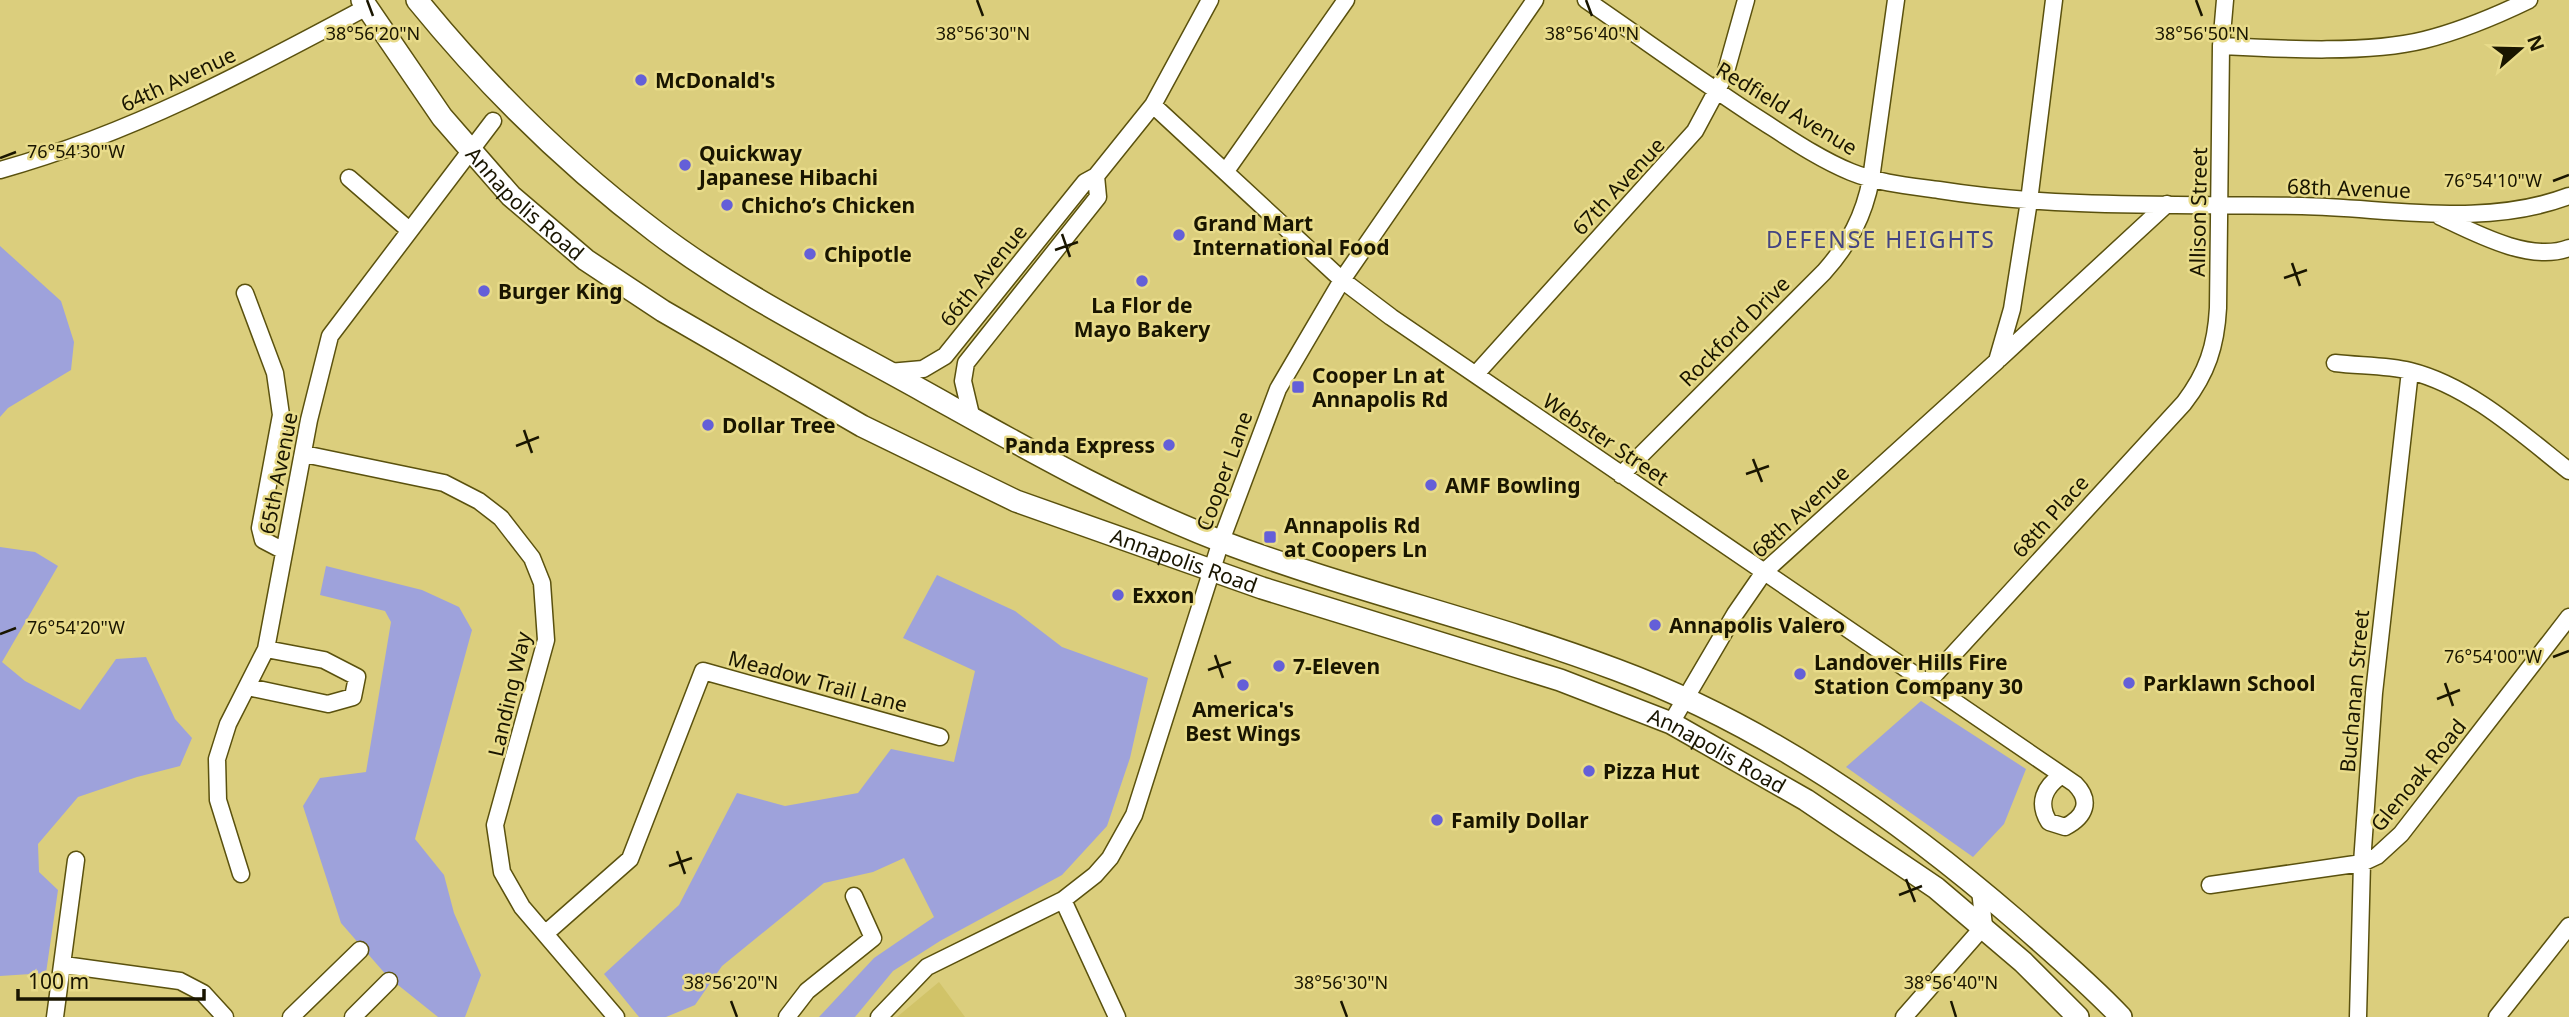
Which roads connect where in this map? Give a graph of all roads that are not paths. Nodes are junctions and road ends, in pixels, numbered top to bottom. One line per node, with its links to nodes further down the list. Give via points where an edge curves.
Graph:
1 (417, 0): 34 (main road, Annapolis Road, via 514,108 649,226 746,290)
2 (1209, 0): 14 (street, 66th Avenue)
3 (1346, 0): 18 (street)
4 (1535, 0): 29 (street, Cooper Lane)
5 (1586, 0): 13 (street, Redfield Avenue)
6 (1746, 0): 13 (street, 67th Avenue)
7 (1896, 0): 21 (street, Rockford Drive)
8 (2054, 0): 23 (street)
9 (2225, 0): 12 (street, Allison Street)
10 (2529, 0): 12 (street, via 2470,26 2380,47)
11 (365, 4): 16 (main road, Annapolis Road); 17 (street, 64th Avenue, via 229,79 134,124)
12 (2221, 46): 25 (street, Allison Street)
13 (1718, 93): 21 (street, Redfield Avenue, via 1829,161); 35 (street, 67th Avenue, via 1678,153)
14 (1153, 105): 18 (street, Webster Street); 19 (street, 66th Avenue)
15 (494, 121): 16 (street, 65th Avenue)
16 (470, 150): 27 (street, 65th Avenue); 45 (main road, Annapolis Road, via 545,228 620,285 811,397 991,491 1096,532)
17 (0, 170)
18 (1226, 171): 29 (street, Webster Street)
19 (1097, 176): 34 (street, 66th Avenue, via 1085,182 945,356 923,369); 38 (street, 66th Avenue, via 1098,197 966,363 963,381)
20 (349, 178): 27 (street)
21 (1871, 179): 23 (street, Redfield Avenue); 42 (street, Rockford Drive, via 1860,219 1839,255)
22 (2569, 196): 26 (street, 68th Avenue, via 2488,214)
23 (2029, 201): 24 (street, 68th Avenue); 31 (street, via 2012,309)
24 (2166, 204): 25 (street, 68th Avenue); 31 (street, 68th Avenue)
25 (2219, 205): 26 (street, 68th Avenue); 36 (street, Allison Street, via 2216,336)
26 (2431, 212): 28 (street, via 2524,248 2553,252)
27 (409, 230): 39 (street, 65th Avenue, via 330,336)
28 (2569, 248)
29 (1342, 280): 35 (street, Webster Street); 43 (street, Cooper Lane, via 1278,390)
30 (245, 293): 37 (street, via 275,373)
31 (1997, 360): 46 (street, 68th Avenue)
32 (2335, 363): 33 (street)
33 (2410, 371): 41 (street, via 2472,400); 56 (street, Buchanan Street, via 2384,589)
34 (886, 372): 38 (main road, Annapolis Road)
35 (1476, 374): 42 (street, Webster Street)
36 (2203, 375): 49 (street, 68th Place, via 2184,403)
37 (281, 415): 39 (street); 44 (street, via 260,528 263,540)
38 (972, 419): 43 (main road, Annapolis Road, via 1108,491)
39 (309, 420): 40 (street, 65th Avenue)
40 (303, 454): 44 (street, 65th Avenue); 64 (street, Landing Way, via 444,483 501,518 531,558 542,583 546,640 495,825 502,872 522,907)
41 (2569, 471)
42 (1621, 475): 46 (street, Webster Street)
43 (1221, 541): 45 (street, Cooper Lane); 51 (main road, Annapolis Road, via 1613,668)
44 (284, 551): 48 (street, 65th Avenue)
45 (1212, 568): 52 (main road, Annapolis Road, via 1262,588 1560,680); 61 (street, Cooper Lane, via 1134,815 1102,867)
46 (1764, 572): 49 (street, Webster Street); 51 (street, 68th Avenue)
47 (2569, 617): 56 (street, Glenoak Road, via 2400,834 2377,856)
48 (266, 649): 50 (street, 65th Avenue); 50 (street, via 324,660 357,677 353,697 328,704)
49 (1927, 683): 54 (street, Webster Street)
50 (248, 687): 57 (street, 65th Avenue, via 228,724 217,759 218,800)
51 (1683, 698): 52 (street, 68th Avenue); 59 (main road, Annapolis Road, via 1843,788)
52 (1671, 723): 62 (main road, Annapolis Road, via 1857,832)
53 (940, 737): 64 (street, Meadow Trail Lane, via 703,671 630,859)
54 (2062, 775)
55 (76, 860): 66 (street)
56 (2362, 863): 58 (street, Glenoak Road); 79 (street, Buchanan Street)
57 (241, 874)
58 (2210, 885)
59 (1980, 890): 62 (street); 78 (main road, Annapolis Road)
60 (854, 896): 73 (street, via 873,938 807,991)
61 (1063, 900): 74 (street, Cooper Lane, via 927,967); 75 (street)
62 (1984, 926): 76 (street); 77 (main road, Annapolis Road)
63 (2569, 926): 80 (street)
64 (546, 933): 72 (street, Landing Way)
65 (360, 950): 70 (street)
66 (64, 965): 68 (street); 69 (street, via 180,981 203,993)
67 (389, 981): 71 (street)
68 (55, 1017)
69 (225, 1017)
70 (291, 1017)
71 (353, 1017)
72 (616, 1017)
73 (787, 1017)
74 (879, 1017)
75 (1117, 1017)
76 (1904, 1017)
77 (2078, 1017)
78 (2121, 1017)
79 (2358, 1017)
80 (2497, 1017)

